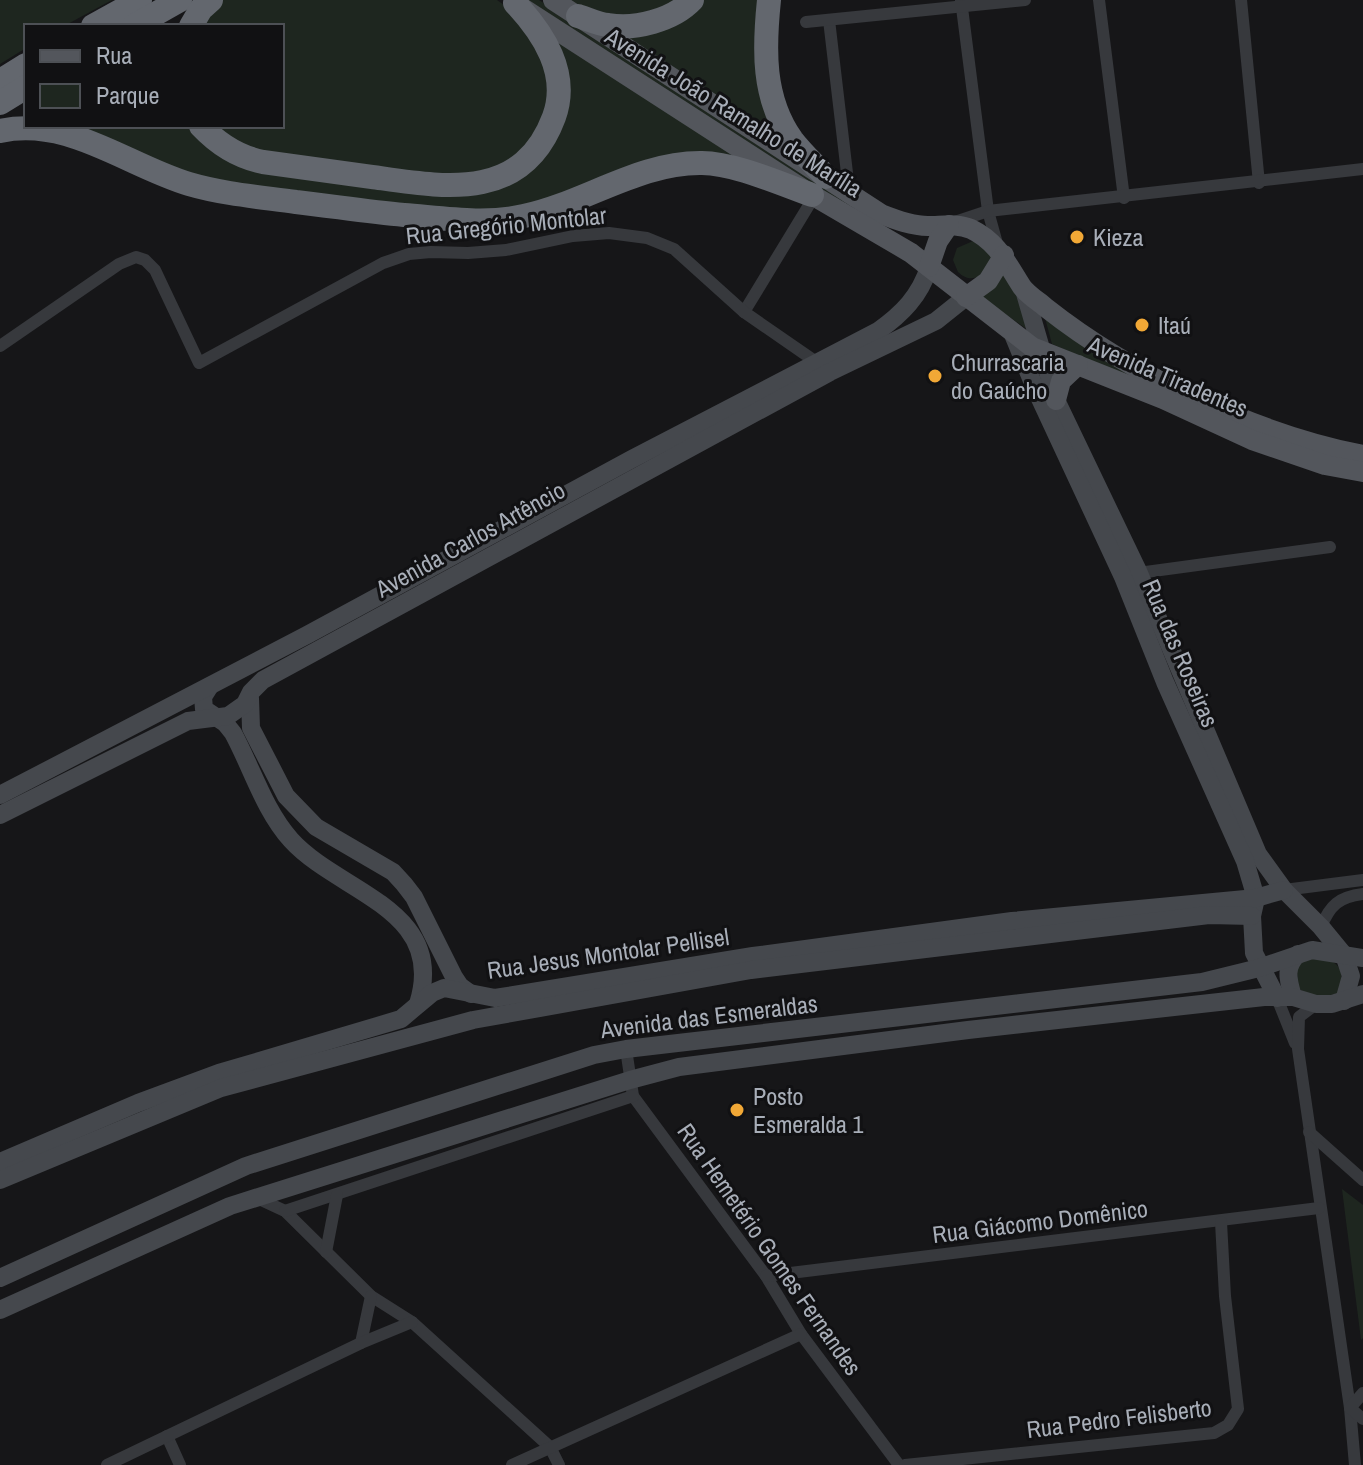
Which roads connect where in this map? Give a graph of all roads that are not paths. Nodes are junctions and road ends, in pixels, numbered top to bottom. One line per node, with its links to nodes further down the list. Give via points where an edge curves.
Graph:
1 (140, 0): 15 (highway)
2 (180, 0): 16 (highway)
3 (211, 0): 17 (highway)
4 (553, 0): 12 (main road, Avenida João Ramalho de Marília)
5 (692, 0): 12 (highway, via 649,23 607,25)
6 (769, 0): 28 (highway, via 766,61 772,98)
7 (1025, 0): 11 (street)
8 (1099, 0): 29 (street)
9 (1241, 0): 27 (street)
10 (512, 1): 24 (highway, via 536,25 552,57 556,111 525,160 489,181 437,186 263,162 238,155); 28 (main road, Avenida João Ramalho de Marília)
11 (961, 4): 13 (street); 30 (street)
12 (578, 16): 28 (main road, Avenida João Ramalho de Marília)
13 (829, 20): 14 (street); 28 (street)
14 (806, 22)
15 (97, 24)
16 (138, 24)
17 (192, 24)
18 (24, 66): 19 (highway)
19 (0, 81)
20 (24, 88): 21 (highway)
21 (0, 103)
22 (24, 128): 25 (highway)
23 (37, 128): 28 (highway, via 69,134 189,184 399,215 523,217 655,169 703,163)
24 (203, 128)
25 (0, 131)
26 (1363, 169): 27 (street)
27 (1259, 183): 29 (street)
28 (824, 188): 31 (main road, Avenida João Ramalho de Marília, via 901,222); 33 (main road, Avenida João Ramalho de Marília); 36 (street)
29 (1124, 198): 30 (street)
30 (988, 211): 31 (street); 32 (street)
31 (949, 225): 32 (main road, via 971,229); 33 (main road)
32 (1002, 253): 34 (main road); 35 (main road, via 988,281)
33 (929, 267): 35 (main road); 41 (main road, Avenida Carlos Artêncio, via 924,284 899,316)
34 (1024, 290): 39 (main road, Rua das Roseiras); 43 (main road, Avenida Tiradentes, via 1096,343 1167,385 1258,424)
35 (966, 297): 37 (main road, Avenida Tiradentes); 41 (main road, Avenida Carlos Artêncio, via 943,317)
36 (744, 312): 38 (street, Rua Gregório Montolar, via 674,249 647,238 609,233 506,250 409,254 199,363 155,270 136,257); 41 (street, Rua Gregório Montolar)
37 (1012, 332): 39 (main road, Avenida Tiradentes); 47 (main road, Rua das Roseiras, via 1035,388)
38 (0, 346)
39 (1043, 352): 40 (main road, Avenida Tiradentes); 42 (main road, Rua das Roseiras)
40 (1078, 365): 42 (main road, via 1066,375); 45 (main road, Avenida Tiradentes, via 1252,440)
41 (823, 367): 44 (main road, Avenida Carlos Artêncio)
42 (1056, 400): 47 (main road, Rua das Roseiras)
43 (1363, 455)
44 (636, 467): 48 (main road, Avenida Carlos Artêncio); 49 (main road, Avenida Carlos Artêncio, via 263,680)
45 (1363, 472)
46 (1330, 547): 47 (street)
47 (1131, 574): 53 (main road, Rua das Roseiras)
48 (217, 681): 49 (main road, via 242,679); 50 (main road, via 202,705); 51 (main road, Avenida Carlos Artêncio)
49 (250, 695): 50 (main road, Avenida Carlos Artêncio, via 237,711); 64 (main road, via 251,728 286,796 316,827 393,872 414,897 454,977)
50 (219, 719): 51 (main road, Avenida Carlos Artêncio, via 188,721); 69 (main road, via 233,733 291,840 373,896 408,931 424,962)
51 (64, 773): 52 (main road, Avenida Carlos Artêncio); 54 (main road, Avenida Carlos Artêncio)
52 (0, 795)
53 (1225, 797): 56 (main road, Rua das Roseiras); 58 (main road, Rua das Roseiras)
54 (0, 815)
55 (1363, 880): 56 (street)
56 (1284, 890): 58 (main road, Rua Jesus Montolar Pellisel); 60 (main road, Rua das Roseiras)
57 (1363, 894): 60 (street, via 1334,902)
58 (1254, 907): 59 (main road, Rua Jesus Montolar Pellisel); 63 (main road, Rua das Roseiras)
59 (1043, 925): 64 (main road, Rua Jesus Montolar Pellisel, via 753,956 495,998); 71 (main road, Rua Jesus Montolar Pellisel)
60 (1321, 927): 62 (main road, Rua das Roseiras)
61 (1298, 954): 62 (main road, Avenida das Esmeraldas, via 1312,950); 63 (main road, Avenida das Esmeraldas); 66 (main road, via 1289,963)
62 (1354, 956): 67 (main road)
63 (1259, 968): 66 (main road, Rua das Roseiras); 70 (main road, Avenida das Esmeraldas, via 1202,982)
64 (472, 994): 69 (main road, Rua Jesus Montolar Pellisel, via 444,988); 71 (main road, via 478,1013)
65 (1363, 994): 67 (main road)
66 (1285, 997): 68 (main road); 73 (main road, Avenida das Esmeraldas); 75 (street)
67 (1344, 1001): 68 (main road)
68 (1316, 1004): 75 (street, via 1299,1017)
69 (417, 1007): 72 (main road); 78 (main road, Rua Jesus Montolar Pellisel, via 401,1019 219,1073)
70 (964, 1008): 73 (main road); 74 (main road, Avenida das Esmeraldas)
71 (473, 1020): 72 (main road, Rua Jesus Montolar Pellisel)
72 (427, 1030): 79 (main road, Rua Jesus Montolar Pellisel, via 221,1088)
73 (968, 1030): 76 (main road, Avenida das Esmeraldas, via 679,1067)
74 (626, 1049): 76 (street, Rua Hemetério Gomes Fernandes); 88 (main road, Avenida das Esmeraldas, via 246,1166)
75 (1298, 1049): 77 (street)
76 (632, 1088): 81 (street); 82 (main road, Avenida das Esmeraldas); 87 (street, Rua Hemetério Gomes Fernandes)
77 (1309, 1132): 80 (street); 83 (street)
78 (0, 1162)
79 (0, 1180)
80 (1363, 1180)
81 (337, 1195): 84 (street); 86 (street)
82 (257, 1198): 84 (street); 90 (main road, Avenida das Esmeraldas)
83 (1319, 1208): 85 (street, Rua Giácomo Domênico); 95 (street)
84 (285, 1211): 86 (street)
85 (1221, 1222): 87 (street, Rua Giácomo Domênico); 104 (street, Rua Pedro Felisberto, via 1238,1409 1228,1425 1214,1433)
86 (326, 1252): 89 (street)
87 (766, 1276): 92 (street, Rua Hemetério Gomes Fernandes)
88 (0, 1278)
89 (371, 1296): 91 (street); 93 (street)
90 (0, 1310)
91 (412, 1322): 93 (street); 98 (street)
92 (801, 1334): 98 (street); 103 (street, Rua Hemetério Gomes Fernandes)
93 (361, 1343): 97 (street)
94 (1363, 1393): 95 (street)
95 (1350, 1408): 96 (street); 105 (street)
96 (1363, 1419)
97 (167, 1436): 99 (street); 100 (street)
98 (550, 1447): 101 (street); 102 (street)
99 (107, 1465)
100 (180, 1465)
101 (512, 1465)
102 (559, 1465)
103 (899, 1465)
104 (905, 1465)
105 (1355, 1465)

